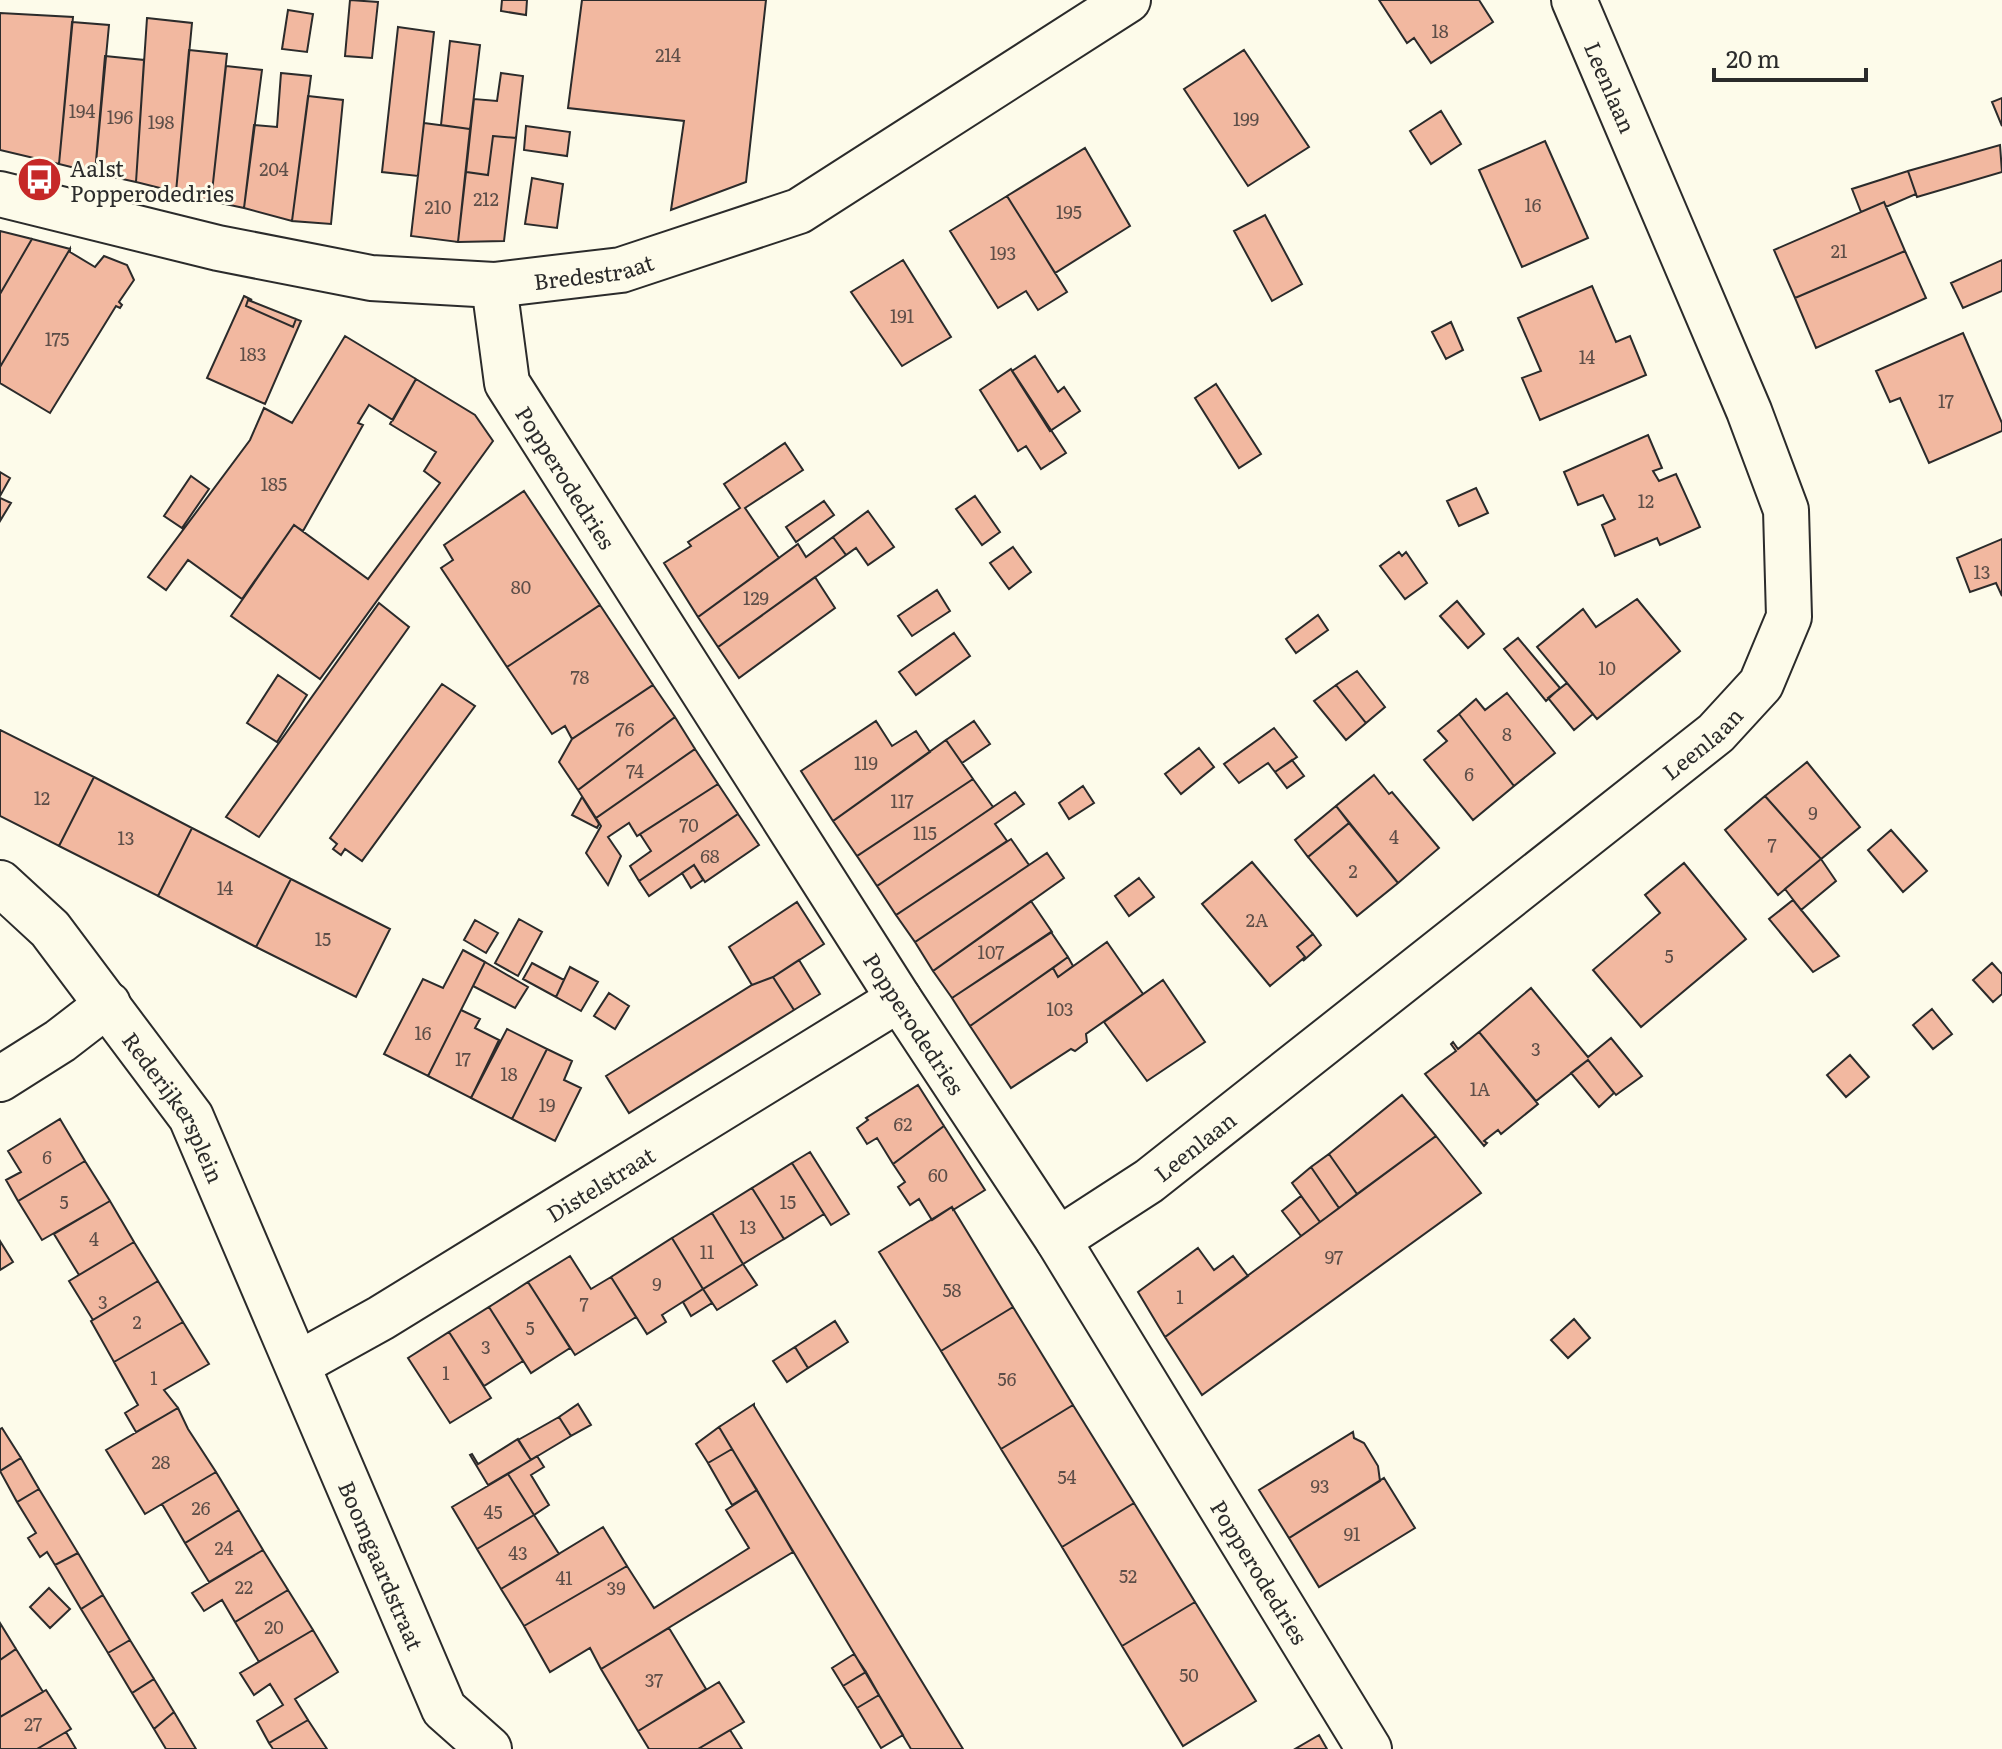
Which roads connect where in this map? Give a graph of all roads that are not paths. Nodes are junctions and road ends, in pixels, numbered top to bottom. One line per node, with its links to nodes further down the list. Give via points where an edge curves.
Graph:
1 (1128, 0): 4 (street, Bredestraat, via 799,211 621,270)
2 (1574, 0): 9 (street, Leenlaan, via 1786,510 1789,617 1767,671 1716,733 1149,1181)
3 (0, 194): 4 (street, Bredestraat, via 218,248 371,278)
4 (494, 285): 6 (street, Popperodedries, via 507,383)
5 (0, 883): 7 (street, Rederijkersplein, via 50,929)
6 (899, 999): 9 (street, Popperodedries); 10 (street, Distelstraat)
7 (108, 1004): 8 (street); 10 (street, Rederijkersplein, via 191,1117)
8 (0, 1079)
9 (1058, 1240): 12 (street, Popperodedries)
10 (298, 1364): 11 (street, Boomgaardstraat, via 444,1709)
11 (489, 1749)
12 (1369, 1749)

